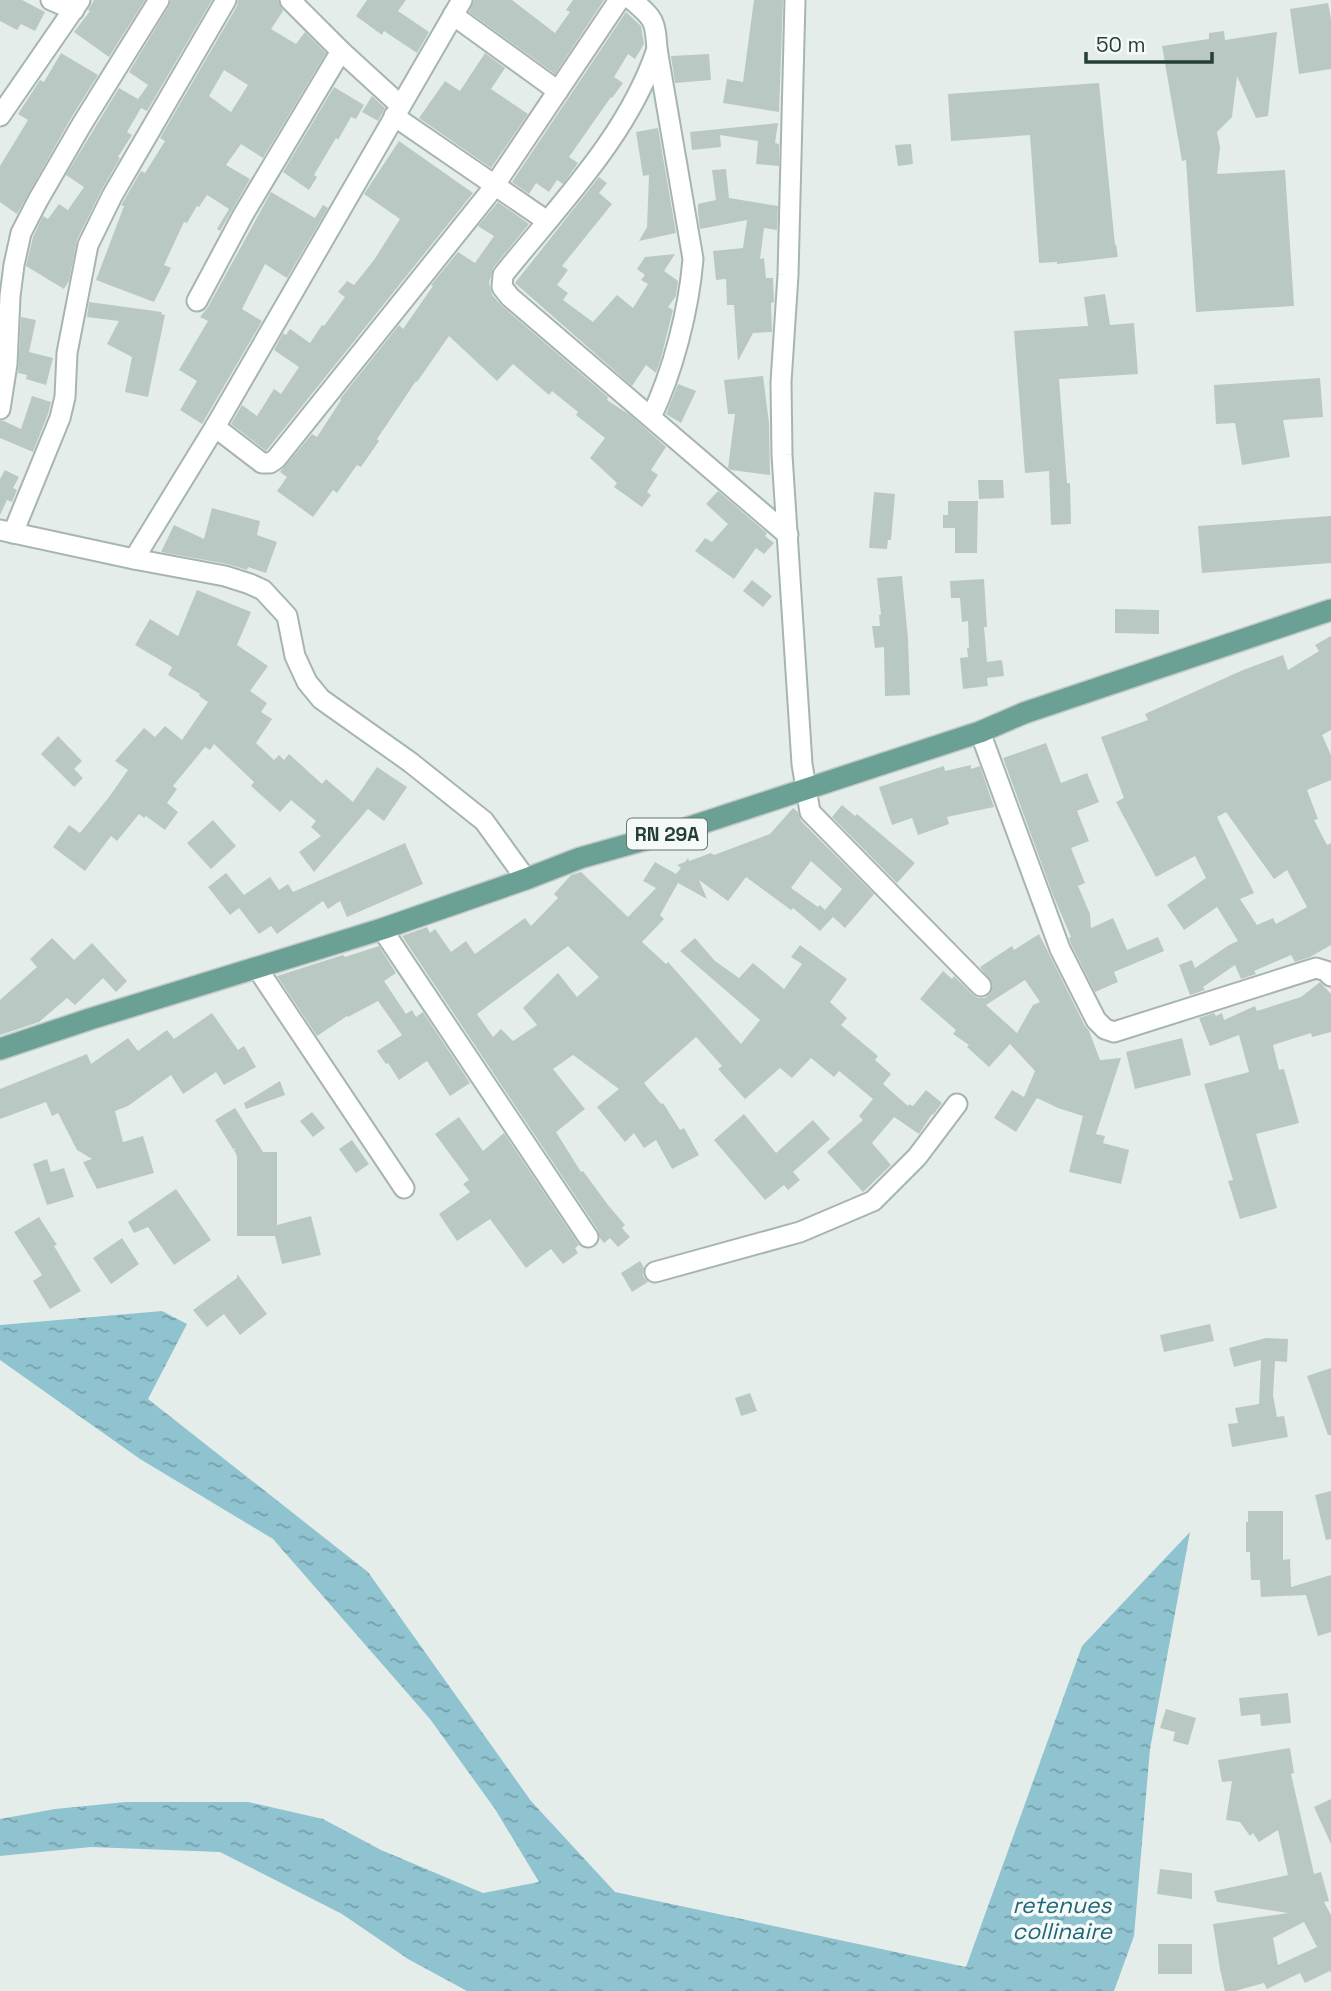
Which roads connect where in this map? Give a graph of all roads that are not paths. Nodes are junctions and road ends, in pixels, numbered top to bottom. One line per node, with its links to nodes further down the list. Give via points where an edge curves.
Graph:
1 (51, 0): 8 (street)
2 (159, 0): 18 (street, via 21,233 11,286)
3 (226, 0): 21 (street, via 88,245 60,418)
4 (290, 0): 11 (street)
5 (619, 0): 12 (street)
6 (632, 0): 10 (street, via 651,16)
7 (795, 0): 22 (street, via 781,383)
8 (77, 5): 14 (street)
9 (458, 7): 12 (street); 13 (street)
10 (657, 49): 16 (street, via 648,76 621,124); 19 (street, via 693,258 691,283 663,392)
11 (341, 51): 13 (street); 17 (street)
12 (558, 91): 15 (street)
13 (397, 111): 15 (street); 20 (street)
14 (0, 116)
15 (495, 185): 16 (street); 20 (street, via 276,459 262,463)
16 (547, 220): 19 (street, via 503,275 502,287)
17 (197, 300)
18 (0, 410)
19 (650, 417): 22 (street)
20 (215, 427): 23 (street)
21 (7, 532): 23 (street)
22 (788, 536): 26 (street)
23 (134, 559): 27 (street, via 225,576 263,590 287,616 295,656 321,699 484,821)
24 (1331, 610): 25 (main road, RN 29A, via 1024,713)
25 (980, 732): 26 (main road, RN 29A); 30 (street, via 1060,949 1105,1029 1114,1032 1316,968)
26 (806, 789): 27 (main road, RN 29A); 31 (street, via 810,812)
27 (526, 879): 28 (main road, RN 29A)
28 (382, 929): 29 (main road, RN 29A); 35 (street)
29 (257, 968): 32 (main road, RN 29A); 34 (street)
30 (1331, 976)
31 (981, 986)
32 (0, 1049)
33 (957, 1104): 36 (street, via 917,1157 873,1201 800,1232)
34 (404, 1188)
35 (588, 1237)
36 (655, 1272)

